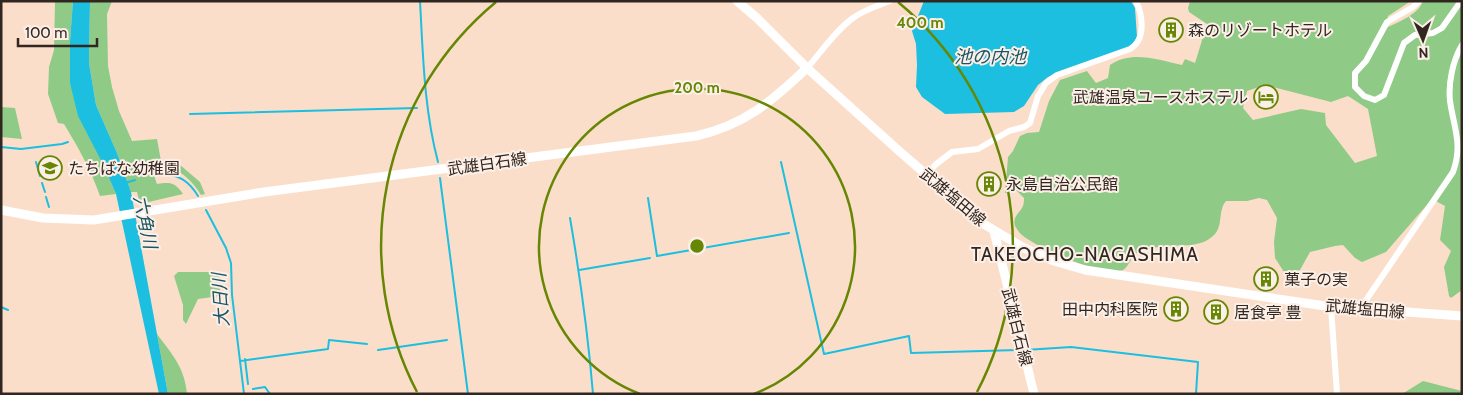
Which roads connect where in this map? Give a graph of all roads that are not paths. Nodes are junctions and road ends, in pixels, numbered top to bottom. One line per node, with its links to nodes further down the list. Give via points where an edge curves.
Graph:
1 (737, 1): 7 (main road, 武雄塩田線)
2 (890, 1): 7 (street, via 853,18)
3 (1136, 1): 8 (street, via 1142,21 1136,46 1057,75 1046,83 1038,96 1030,123 978,149 952,152)
4 (1418, 1): 5 (street, via 1387,22 1366,61 1355,73 1355,87 1364,96 1375,100 1384,95 1404,43 1415,35 1433,33 1442,28)
5 (1461, 1)
6 (1462, 45): 12 (street, via 1451,74 1450,100 1460,147 1458,161)
7 (808, 68): 8 (main road, 武雄塩田線); 9 (main road, 武雄白石線, via 774,100 746,118 726,128 696,136 264,192 94,220 43,218)
8 (927, 175): 10 (main road, 武雄塩田線)
9 (1, 210)
10 (994, 231): 11 (main road, 武雄塩田線, via 1054,261 1082,269); 14 (main road, 武雄白石線)
11 (1331, 306): 12 (main road, 武雄塩田線); 15 (street)
12 (1360, 309): 13 (main road, 武雄塩田線)
13 (1462, 316)
14 (1034, 394)
15 (1337, 394)

